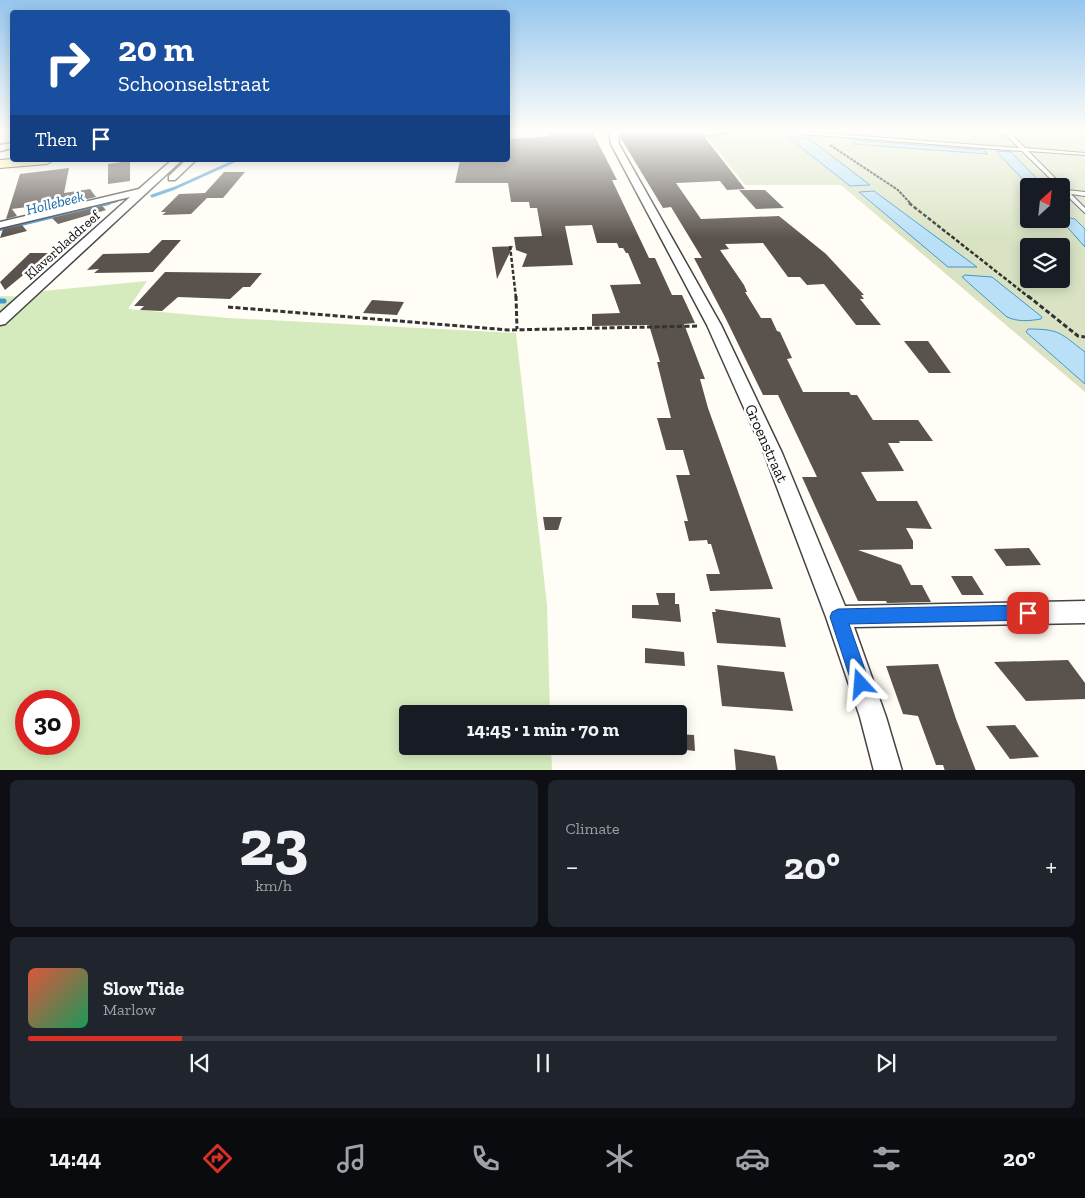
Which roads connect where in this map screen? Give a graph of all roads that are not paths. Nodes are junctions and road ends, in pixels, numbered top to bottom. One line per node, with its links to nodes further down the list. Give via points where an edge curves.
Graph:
1 (170, 166): 6 (street, Klaverbladdreef)
2 (185, 166): 6 (street, Klaverbladdreef, via 162,187)
3 (627, 166): 14 (street, Groenstraat, via 714,325 773,453)
4 (1040, 166): 5 (lane)
5 (1053, 178)
6 (144, 190): 11 (street); 12 (street, Klaverbladdreef)
7 (1070, 192): 8 (lane)
8 (1085, 194)
9 (1070, 195): 10 (lane)
10 (1085, 211)
11 (0, 225)
12 (0, 321)
13 (1085, 612): 14 (street)
14 (838, 617): 15 (street, Groenstraat)
15 (888, 770)

